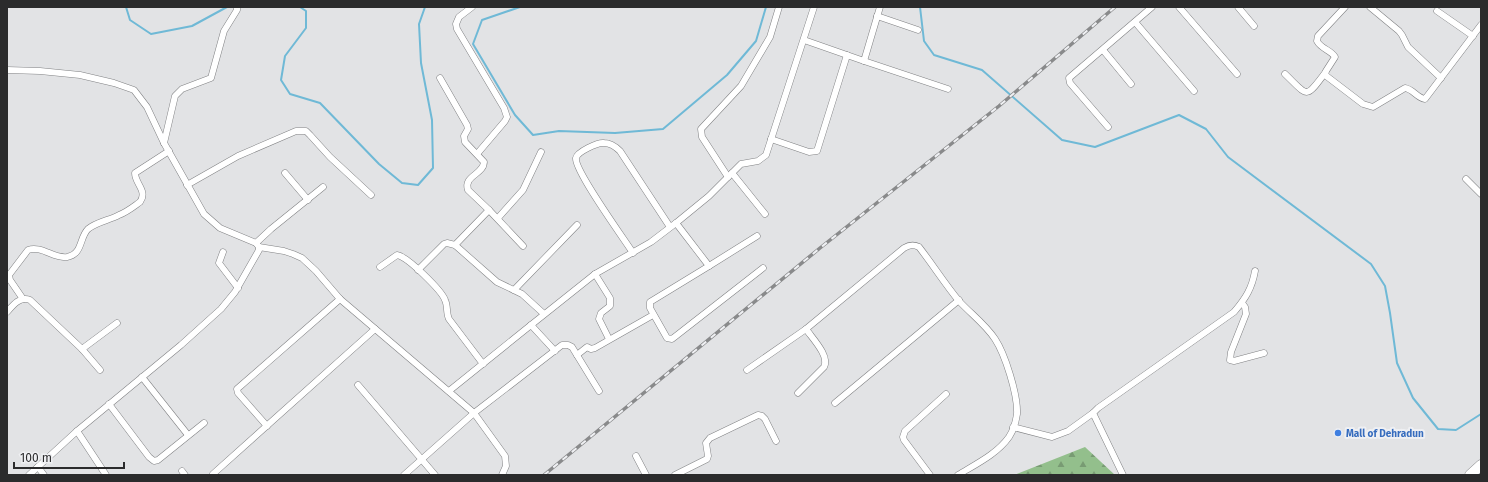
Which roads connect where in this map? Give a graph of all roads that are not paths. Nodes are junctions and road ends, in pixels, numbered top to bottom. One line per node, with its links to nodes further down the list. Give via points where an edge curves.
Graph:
1 (236, 7): 33 (street, via 237,10 224,31 211,78 182,89 175,96)
2 (472, 7): 36 (street, via 459,17 457,29 507,117)
3 (779, 7): 38 (street, via 770,36 741,86 701,129 702,137)
4 (814, 7): 18 (street)
5 (880, 7): 12 (street)
6 (1152, 7): 13 (street)
7 (1179, 7): 23 (street)
8 (1238, 7): 15 (street)
9 (1345, 7): 25 (street, via 1317,39 1318,44 1335,57)
10 (1370, 7): 27 (street, via 1402,34 1408,47)
11 (1437, 11): 17 (street)
12 (877, 16): 16 (street); 21 (street)
13 (1135, 22): 19 (street); 30 (street)
14 (1481, 25): 17 (street)
15 (1254, 26)
16 (918, 30)
17 (1473, 36): 27 (street)
18 (804, 40): 20 (street); 32 (street)
19 (1103, 50): 28 (street); 31 (street, via 1069,80)
20 (847, 55): 21 (street); 32 (street, via 817,151 809,152)
21 (864, 61): 29 (street)
22 (7, 70): 33 (street, via 80,75 125,86 136,93 146,107)
23 (1237, 74)
24 (1285, 74): 25 (street, via 1302,91 1310,92)
25 (1325, 74): 27 (street, via 1346,92 1370,107 1405,88 1425,99)
26 (440, 78): 36 (street, via 467,125 464,142)
27 (1441, 78)
28 (1131, 84)
29 (948, 89)
30 (1194, 91)
31 (1108, 128)
32 (771, 139): 38 (street, via 766,156 761,160 743,163)
33 (164, 143): 34 (street)
34 (169, 151): 40 (street); 65 (street, via 135,173 143,192 140,202 118,216 89,229 79,250 64,257 35,249 28,250 9,275)
35 (541, 152): 47 (street, via 523,190)
36 (477, 154): 45 (street, via 483,159 484,165 468,180 467,187)
37 (285, 173): 44 (street)
38 (730, 175): 46 (street); 48 (street)
39 (1466, 179): 42 (street)
40 (187, 185): 43 (street, via 238,156 302,130); 52 (street, via 204,214 214,223)
41 (323, 187): 44 (street)
42 (1481, 194)
43 (371, 195)
44 (308, 200): 52 (street, via 271,229)
45 (489, 210): 47 (street); 53 (street)
46 (765, 214)
47 (498, 218): 54 (street)
48 (676, 223): 50 (street); 57 (street)
49 (577, 225): 64 (street)
50 (670, 227): 56 (street); 56 (street, via 616,147 604,142 578,154 576,162 604,212)
51 (757, 236): 57 (street)
52 (257, 245): 63 (street, via 258,253); 66 (street, via 289,252 302,258)
53 (455, 245): 60 (street, via 444,244); 64 (street, via 497,282)
54 (523, 246)
55 (223, 252): 63 (street, via 219,263)
56 (633, 252): 62 (street)
57 (709, 266): 71 (street, via 653,299 649,305)
58 (380, 268): 60 (street, via 397,255 404,257)
59 (762, 268): 71 (street, via 672,339 667,338)
60 (418, 270): 81 (street, via 442,294 449,319)
61 (1255, 271): 68 (street, via 1252,286)
62 (595, 274): 70 (street); 76 (street, via 610,298 610,306 601,313 599,319)
63 (238, 288): 84 (street, via 221,309)
64 (514, 290): 70 (street)
65 (23, 299): 69 (street); 77 (street, via 30,300)
66 (340, 299): 74 (street); 95 (street, via 237,389)
67 (959, 300): 75 (street, via 919,247 908,245); 90 (street); 96 (street, via 986,328 1001,349 1015,398 1017,414)
68 (1242, 303): 79 (street, via 1246,314 1229,359 1234,361); 93 (street, via 1234,312)
69 (7, 312)
70 (544, 314): 73 (street)
71 (653, 315): 76 (street)
72 (117, 323): 77 (street)
73 (531, 325): 78 (street); 81 (street)
74 (375, 329): 86 (street); 95 (street)
75 (806, 329): 83 (street); 88 (street, via 826,361 824,367)
76 (609, 339): 80 (street, via 593,349 587,347)
77 (82, 349): 82 (street)
78 (555, 351): 80 (street, via 562,345 568,345); 92 (street)
79 (1264, 353)
80 (577, 356): 87 (street)
81 (483, 364): 86 (street)
82 (100, 370)
83 (747, 370)
84 (142, 377): 91 (street); 98 (street)
85 (358, 385): 101 (street)
86 (449, 391): 92 (street)
87 (599, 391)
88 (798, 393)
89 (946, 394): 113 (street, via 904,434 904,440)
90 (835, 403)
91 (109, 404): 97 (street); 98 (street, via 154,461)
92 (474, 413): 101 (street); 110 (street, via 505,456 506,466)
93 (1093, 413): 96 (street, via 1068,431 1056,436 1046,436); 115 (street)
94 (204, 423): 98 (street)
95 (267, 426): 104 (street)
96 (1013, 427): 114 (street, via 1010,436 999,449)
97 (77, 431): 103 (street); 107 (street)
98 (188, 435)
99 (776, 441): 112 (street, via 765,419 758,415 710,438 706,443 707,459)
100 (636, 456): 111 (street)
101 (421, 459): 108 (street); 109 (street)
102 (1481, 466): 116 (highway)
103 (38, 467): 105 (street); 106 (street)
104 (212, 474)
105 (29, 475)
106 (44, 475)
107 (106, 475)
108 (404, 475)
109 (435, 475)
110 (502, 475)
111 (646, 475)
112 (675, 475)
113 (930, 475)
114 (958, 475)
115 (1123, 475)
116 (1470, 475)

